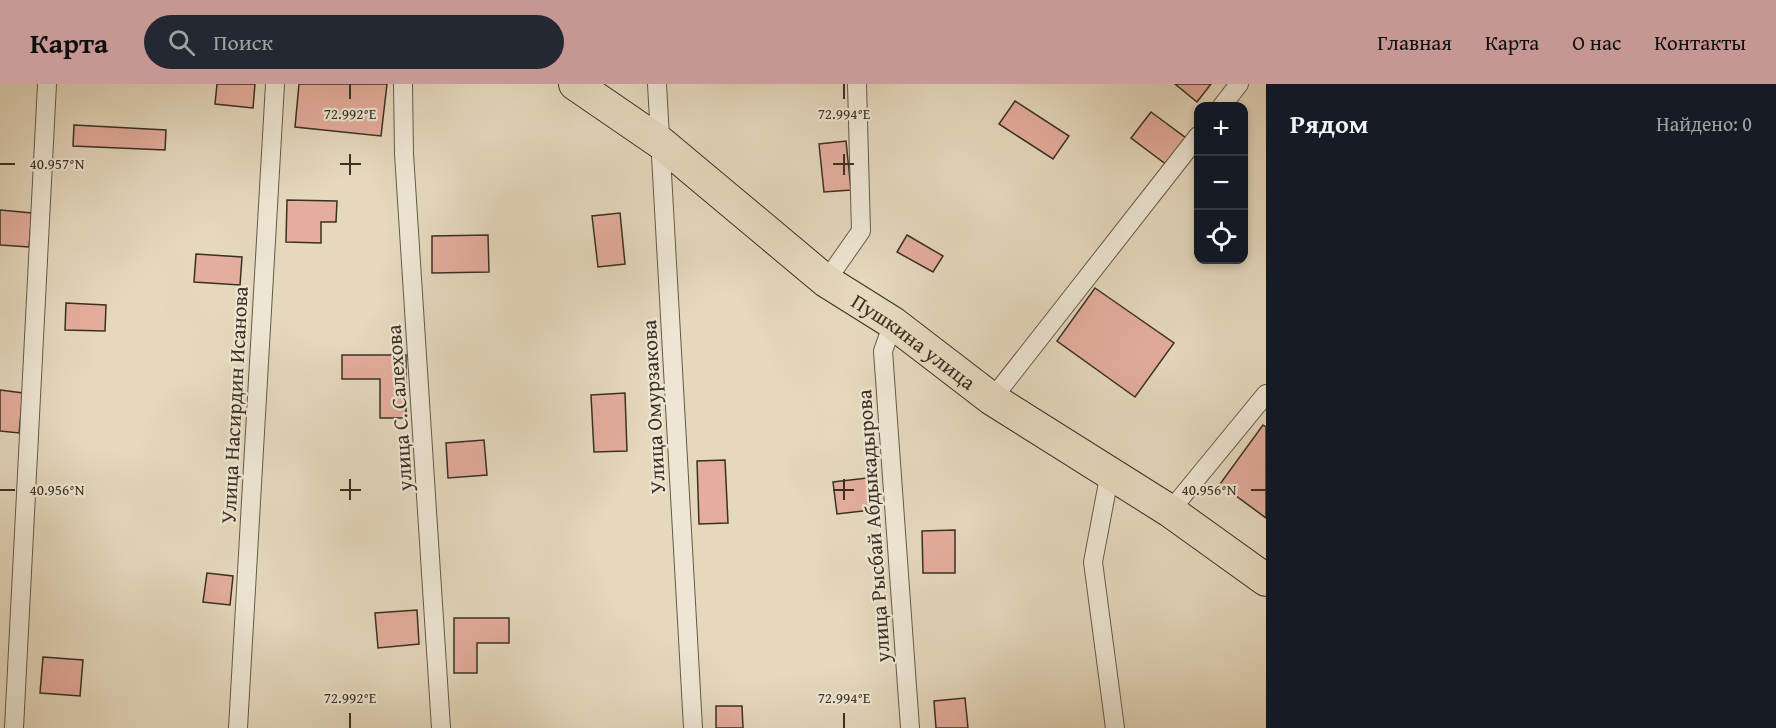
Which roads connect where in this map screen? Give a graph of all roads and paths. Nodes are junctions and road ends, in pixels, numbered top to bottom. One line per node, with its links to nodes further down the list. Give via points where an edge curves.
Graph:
1 (47, 84): 18 (street)
2 (275, 84): 19 (street, Улица Насирдин Исанова)
3 (403, 84): 20 (street, улица С. Салехова, via 404,154)
4 (575, 84): 10 (highway, Пушкина улица)
5 (657, 84): 10 (street, Улица Омурзакова)
6 (858, 84): 11 (street, via 861,231)
7 (1239, 84): 8 (street)
8 (1225, 102)
9 (1194, 141): 14 (street)
10 (661, 143): 11 (highway, Пушкина улица); 21 (street, Улица Омурзакова)
11 (826, 281): 12 (highway, Пушкина улица)
12 (893, 323): 14 (highway, Пушкина улица); 22 (street, улица Рысбай Абдыкадырова, via 883,351)
13 (1266, 394): 16 (street)
14 (992, 399): 15 (highway, Пушкина улица)
15 (1110, 472): 16 (highway, Пушкина улица); 23 (street, via 1093,561)
16 (1170, 511): 17 (highway, Пушкина улица)
17 (1266, 580)
18 (14, 728)
19 (238, 728)
20 (441, 728)
21 (693, 728)
22 (910, 728)
23 (1115, 728)

